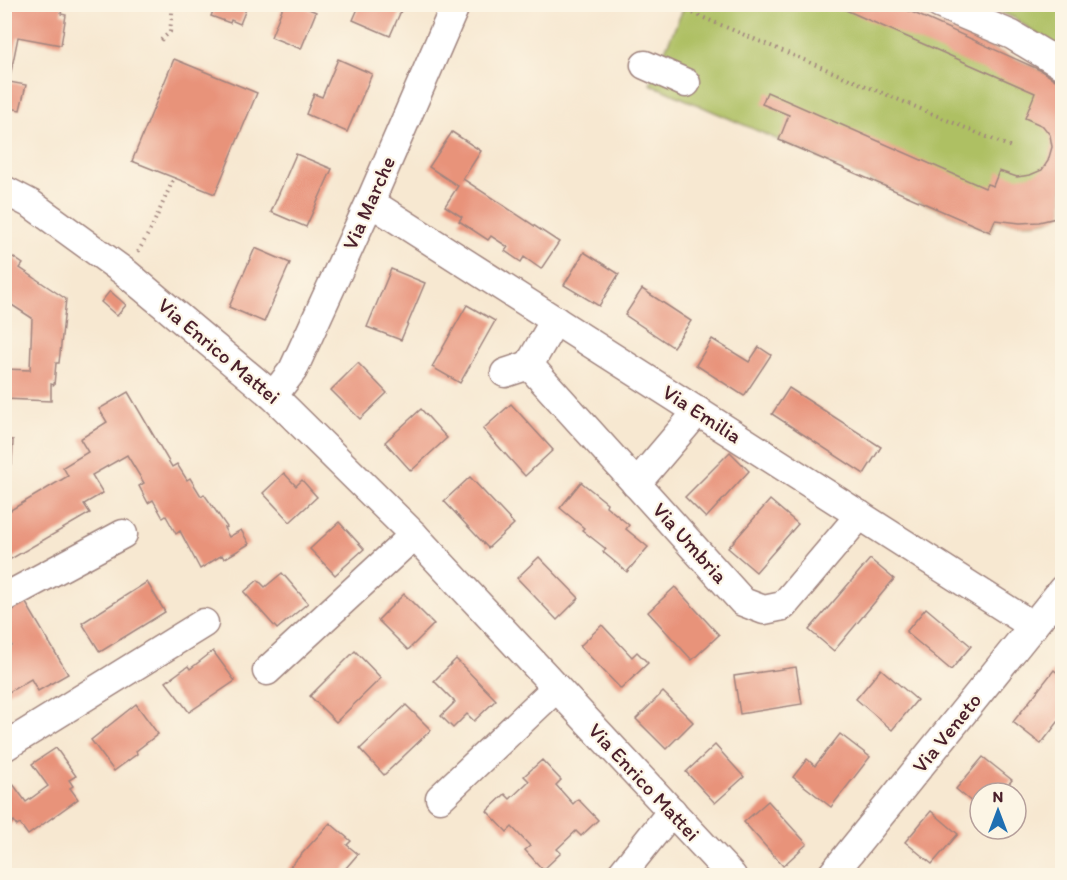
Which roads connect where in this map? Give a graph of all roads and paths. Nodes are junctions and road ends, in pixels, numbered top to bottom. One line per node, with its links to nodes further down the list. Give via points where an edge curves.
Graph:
1 (172, 4): 5 (path, via 170,32)
2 (456, 4): 12 (street, Via Marche)
3 (671, 4): 9 (path)
4 (939, 4): 7 (street, via 1012,35)
5 (161, 40)
6 (645, 65): 8 (street)
7 (1062, 65)
8 (686, 83)
9 (1011, 147)
10 (174, 178): 13 (path)
11 (4, 190): 15 (street, Via Enrico Mattei, via 31,204 126,273)
12 (370, 202): 14 (street, Via Emilia); 15 (street, Via Marche, via 293,370)
13 (152, 227)
14 (555, 320): 16 (street, Via Emilia); 17 (street, Via Umbria, via 517,369)
15 (273, 396): 20 (street, Via Enrico Mattei)
16 (698, 411): 17 (street); 18 (street, Via Emilia)
17 (636, 484): 18 (street, Via Umbria, via 743,602 764,610 783,606)
18 (860, 515): 24 (street, Via Emilia)
19 (123, 534): 22 (street)
20 (414, 535): 25 (street); 26 (street, Via Enrico Mattei)
21 (1062, 590): 24 (street, Via Veneto)
22 (4, 598)
23 (204, 622): 27 (street)
24 (1033, 626): 32 (street, Via Veneto)
25 (267, 671)
26 (556, 688): 28 (street); 29 (street, Via Enrico Mattei)
27 (4, 747)
28 (440, 798)
29 (672, 811): 30 (street); 31 (street, Via Enrico Mattei)
30 (620, 876)
31 (732, 876)
32 (831, 876)

